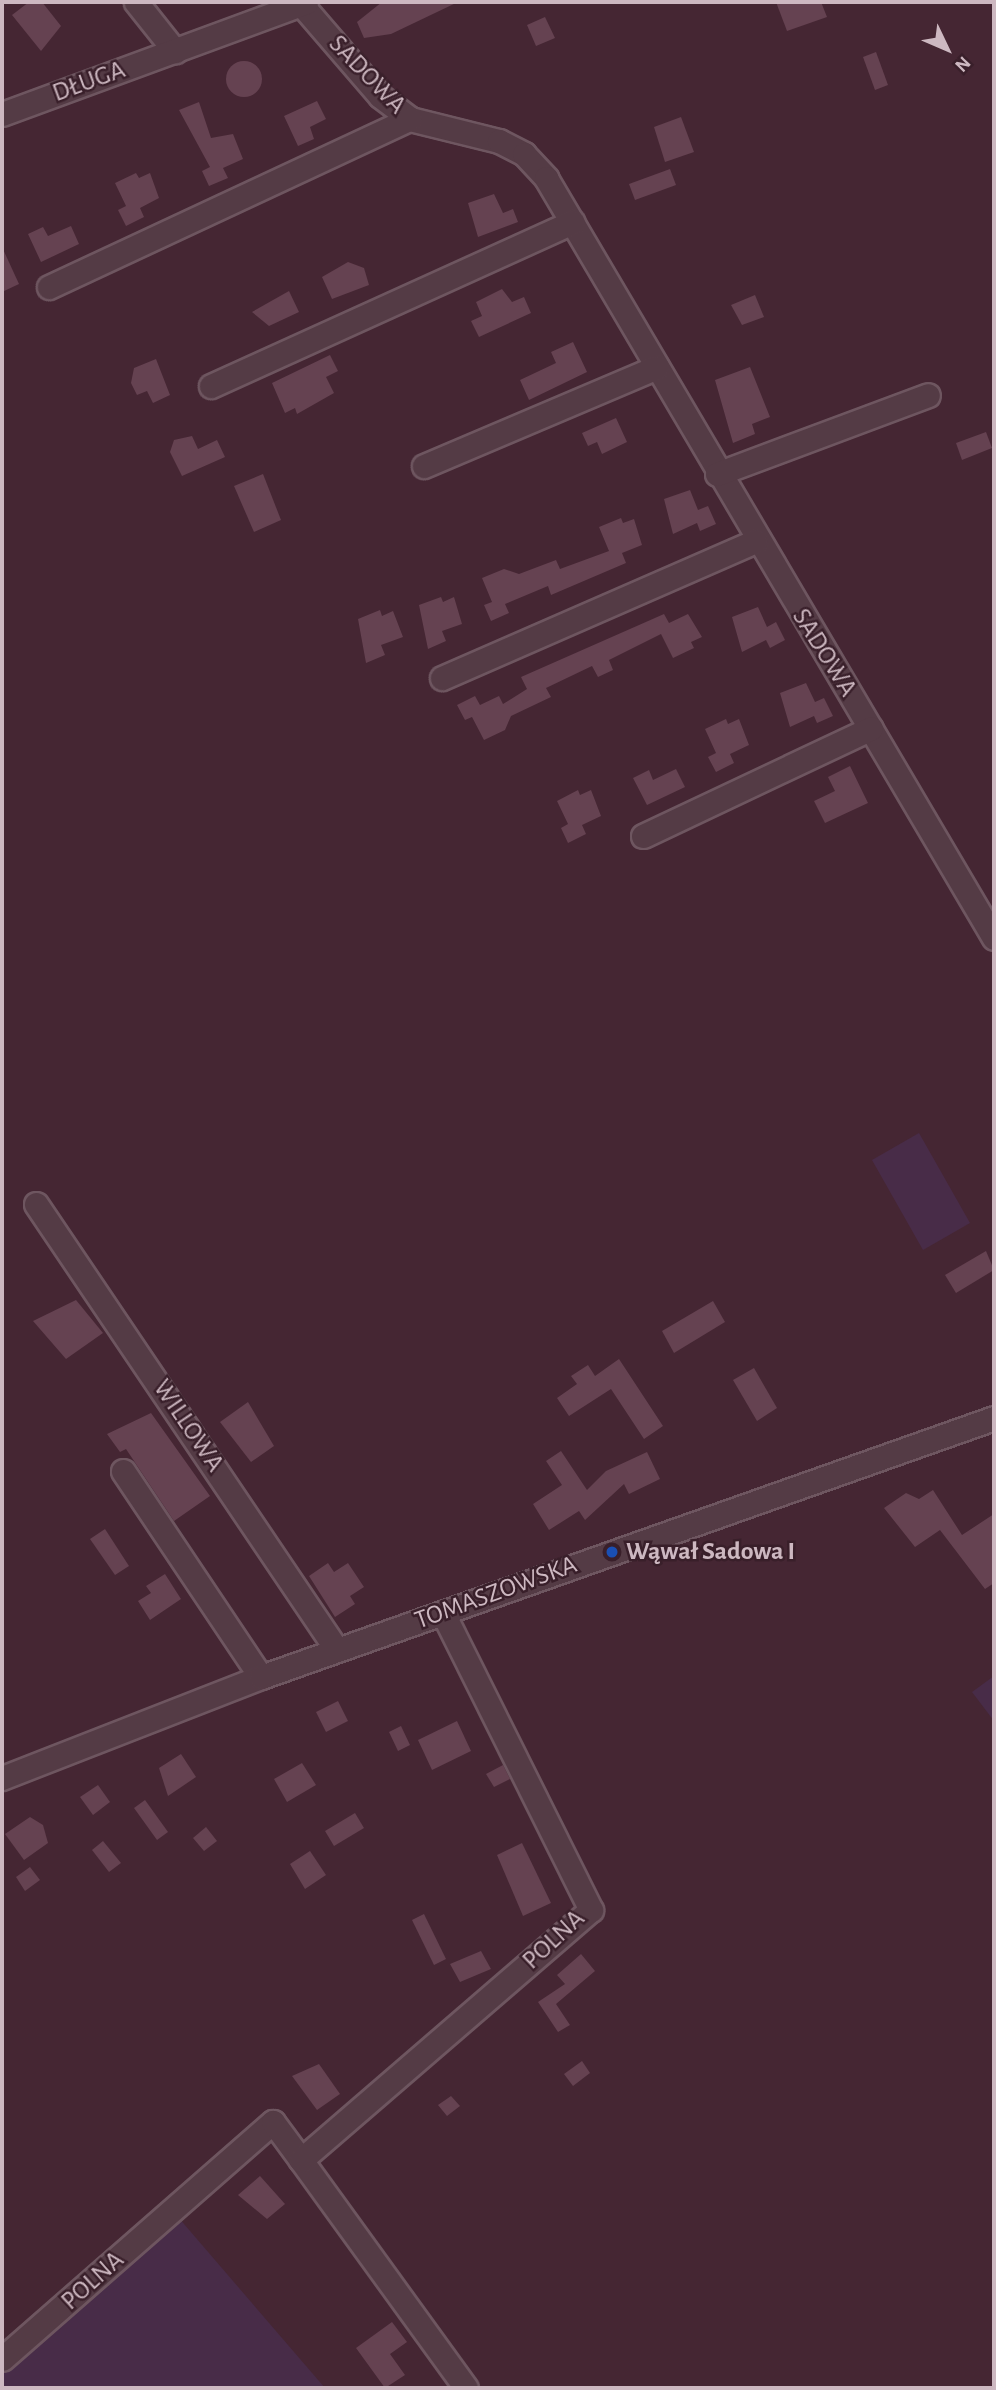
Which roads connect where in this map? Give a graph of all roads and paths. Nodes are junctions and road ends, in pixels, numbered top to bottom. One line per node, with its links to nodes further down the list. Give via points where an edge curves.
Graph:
1 (136, 2): 3 (street)
2 (304, 3): 3 (street, DŁUGA); 5 (street, SADOWA, via 380,96)
3 (175, 51): 4 (street, DŁUGA)
4 (2, 114)
5 (410, 119): 6 (street, SADOWA, via 524,154); 7 (street)
6 (572, 222): 8 (street, SADOWA); 9 (street)
7 (49, 287)
8 (657, 367): 11 (street); 12 (street, SADOWA)
9 (211, 386)
10 (928, 396): 12 (street)
11 (424, 467)
12 (717, 474): 13 (street, SADOWA)
13 (755, 541): 14 (street); 15 (street, SADOWA)
14 (442, 678)
15 (871, 728): 16 (street); 17 (street, SADOWA)
16 (643, 836)
17 (994, 938)
18 (37, 1204): 22 (street, WILLOWA)
19 (994, 1418): 21 (street, TOMASZOWSKA)
20 (123, 1471): 23 (street)
21 (443, 1613): 22 (street, TOMASZOWSKA); 25 (street, POLNA, via 592,1910)
22 (337, 1650): 23 (street, TOMASZOWSKA)
23 (261, 1677): 24 (street, TOMASZOWSKA)
24 (2, 1778)
25 (302, 2160): 26 (street, POLNA, via 273,2122); 27 (street, POLNA)
26 (2, 2359)
27 (466, 2388)

